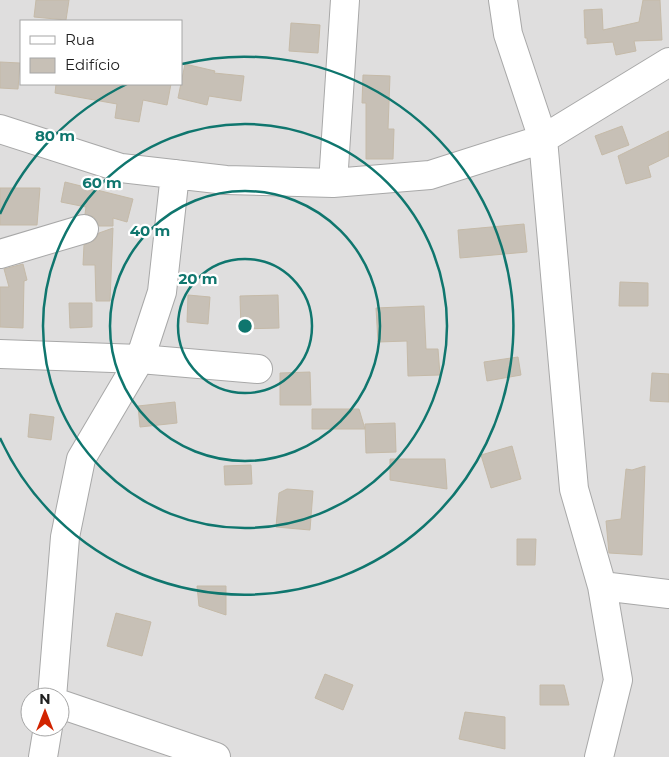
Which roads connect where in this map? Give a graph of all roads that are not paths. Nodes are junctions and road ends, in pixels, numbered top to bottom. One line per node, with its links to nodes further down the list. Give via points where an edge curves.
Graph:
1 (345, 0): 7 (street)
2 (503, 0): 5 (street, via 508,34)
3 (669, 62): 5 (street)
4 (0, 129): 6 (street, via 121,168)
5 (543, 139): 7 (street, via 430,175); 13 (street, via 574,489)
6 (176, 174): 7 (street, via 226,180); 11 (street, via 162,292)
7 (333, 183)
8 (84, 230): 9 (street)
9 (0, 254)
10 (0, 354): 11 (street)
11 (140, 359): 12 (street); 15 (street, via 81,459 65,537)
12 (258, 369)
13 (602, 586): 14 (street); 20 (street, via 618,680)
14 (669, 594)
15 (53, 687)
16 (70, 707): 19 (street)
17 (46, 737): 18 (street)
18 (43, 757)
19 (216, 757)
20 (599, 757)

